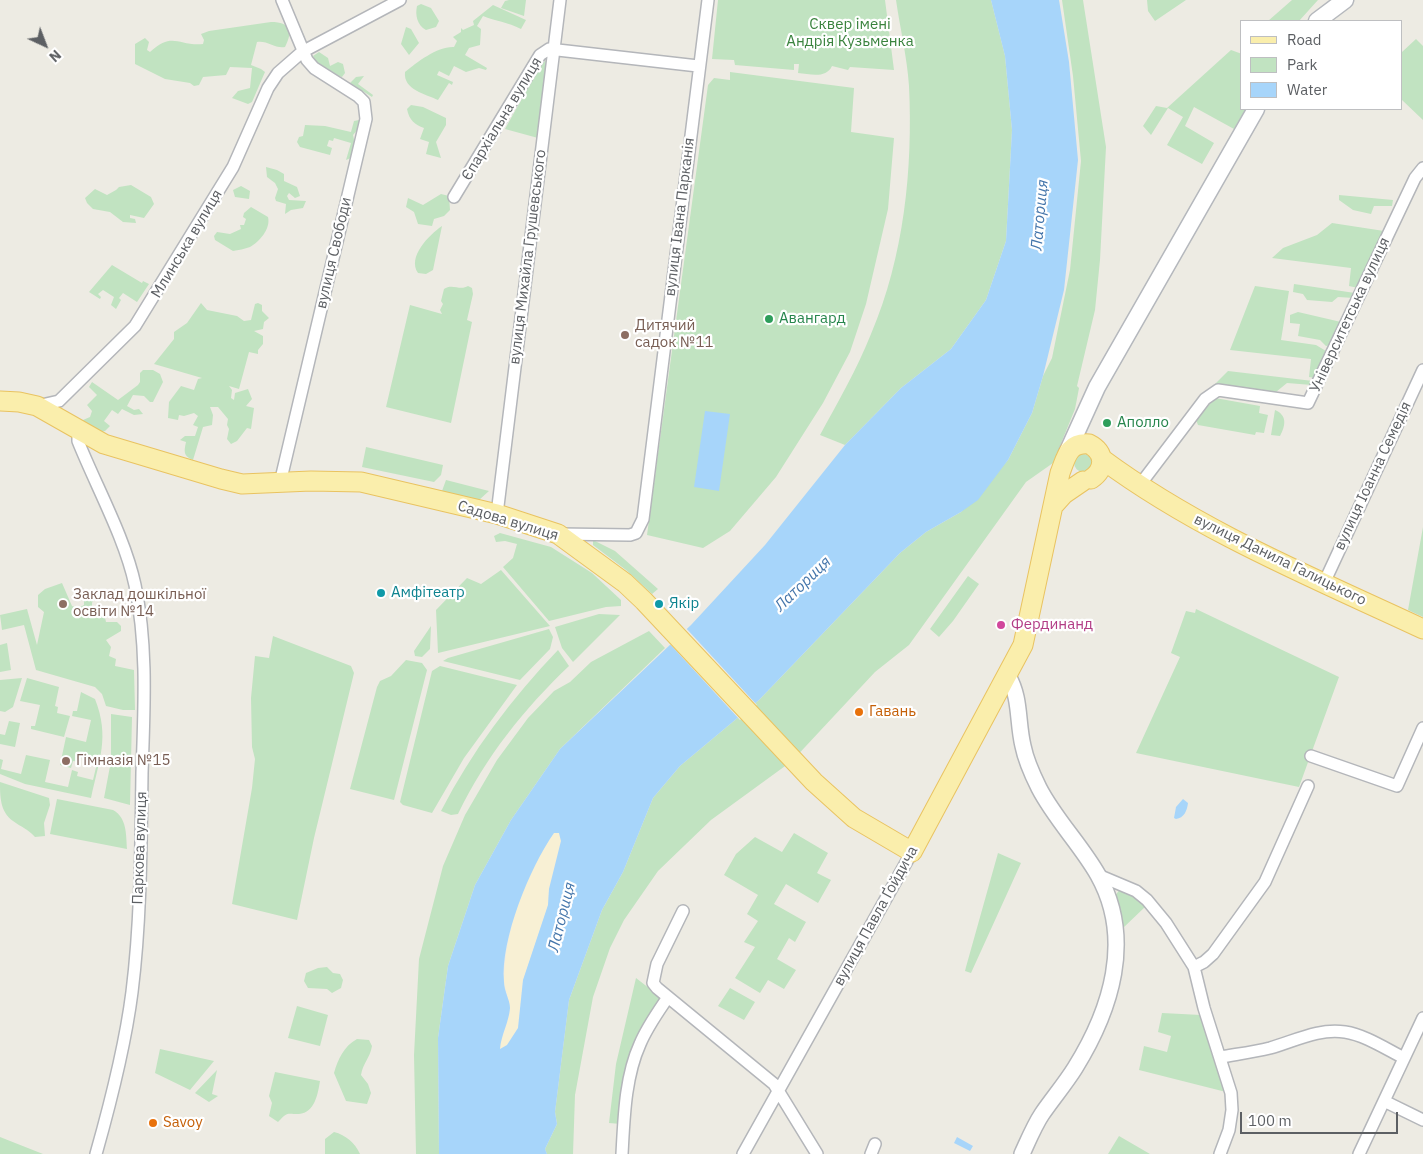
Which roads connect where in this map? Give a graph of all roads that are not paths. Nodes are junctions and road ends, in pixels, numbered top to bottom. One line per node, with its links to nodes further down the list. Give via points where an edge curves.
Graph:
1 (282, 0): 8 (street, вулиця Свободи)
2 (400, 0): 8 (street, Млинська вулиця)
3 (560, 0): 7 (street, вулиця Михайла Грушевського)
4 (708, 0): 9 (street, вулиця Івана Парканія)
5 (1345, 0): 6 (main road)
6 (1318, 20)
7 (554, 48): 9 (street); 12 (street, Єпархіальна вулиця, via 540,55); 24 (street, вулиця Михайла Грушевського)
8 (302, 52): 15 (street, Млинська вулиця, via 278,73 268,88 233,167 135,326 60,401); 21 (street, вулиця Свободи, via 314,68 364,102 366,118)
9 (698, 66): 25 (street, вулиця Івана Парканія, via 640,528 630,534)
10 (1255, 110): 16 (main road)
11 (1423, 168): 22 (street, Університетська вулиця, via 1415,178 1308,403 1218,390 1205,399)
12 (454, 197)
13 (1423, 370): 26 (street, вулиця Іоанна Семедія)
14 (0, 401): 15 (main road, Садова вулиця)
15 (37, 406): 17 (main road, Садова вулиця)
16 (1080, 422): 18 (main road); 19 (main road)
17 (78, 430): 21 (main road, Садова вулиця, via 104,444 221,479 242,484); 43 (street, Паркова вулиця, via 78,441 135,583 145,666 140,867 132,992 121,1056)
18 (1098, 453): 19 (main road, via 1082,444 1071,448); 20 (main road, via 1100,471); 22 (main road, вулиця Данила Галицького)
19 (1066, 457): 20 (main road, via 1072,477); 23 (main road)
20 (1087, 480): 22 (main road, вулиця Данила Галицького, via 1106,476); 23 (main road, via 1064,494)
21 (280, 483): 24 (main road, Садова вулиця, via 361,482)
22 (1139, 486): 26 (main road, вулиця Данила Галицького, via 1195,519)
23 (1056, 504): 28 (main road, via 1023,645)
24 (496, 514): 25 (main road, Садова вулиця)
25 (558, 534): 32 (main road, Садова вулиця, via 626,583 814,782 854,818)
26 (1324, 582): 27 (main road, вулиця Данила Галицького)
27 (1423, 629)
28 (1008, 676): 32 (main road, вулиця Павла Ґойдича); 33 (street, via 1016,693 1028,765 1053,812)
29 (1423, 728): 30 (street, via 1397,786)
30 (1311, 756)
31 (1308, 786): 35 (street, via 1265,882 1213,954)
32 (912, 852): 40 (street, вулиця Павла Ґойдича)
33 (1098, 876): 35 (street, via 1136,891 1147,900); 47 (street, via 1110,903 1115,927 1118,946 1115,976 1089,1044 1041,1115)
34 (683, 911): 36 (street, via 653,975 653,983)
35 (1194, 967): 38 (street)
36 (668, 997): 40 (street, via 774,1084); 44 (street, via 646,1031 634,1062 624,1116)
37 (1423, 1018): 39 (street)
38 (1221, 1057): 39 (street, via 1330,1031 1360,1036); 48 (street, via 1231,1092 1232,1110)
39 (1404, 1058): 41 (street)
40 (777, 1093): 45 (street, вулиця Павла Ґойдича); 46 (street)
41 (1384, 1101): 42 (street); 49 (street)
42 (1423, 1120)
43 (96, 1154)
44 (622, 1154)
45 (743, 1154)
46 (817, 1154)
47 (1022, 1154)
48 (1220, 1154)
49 (1359, 1154)

